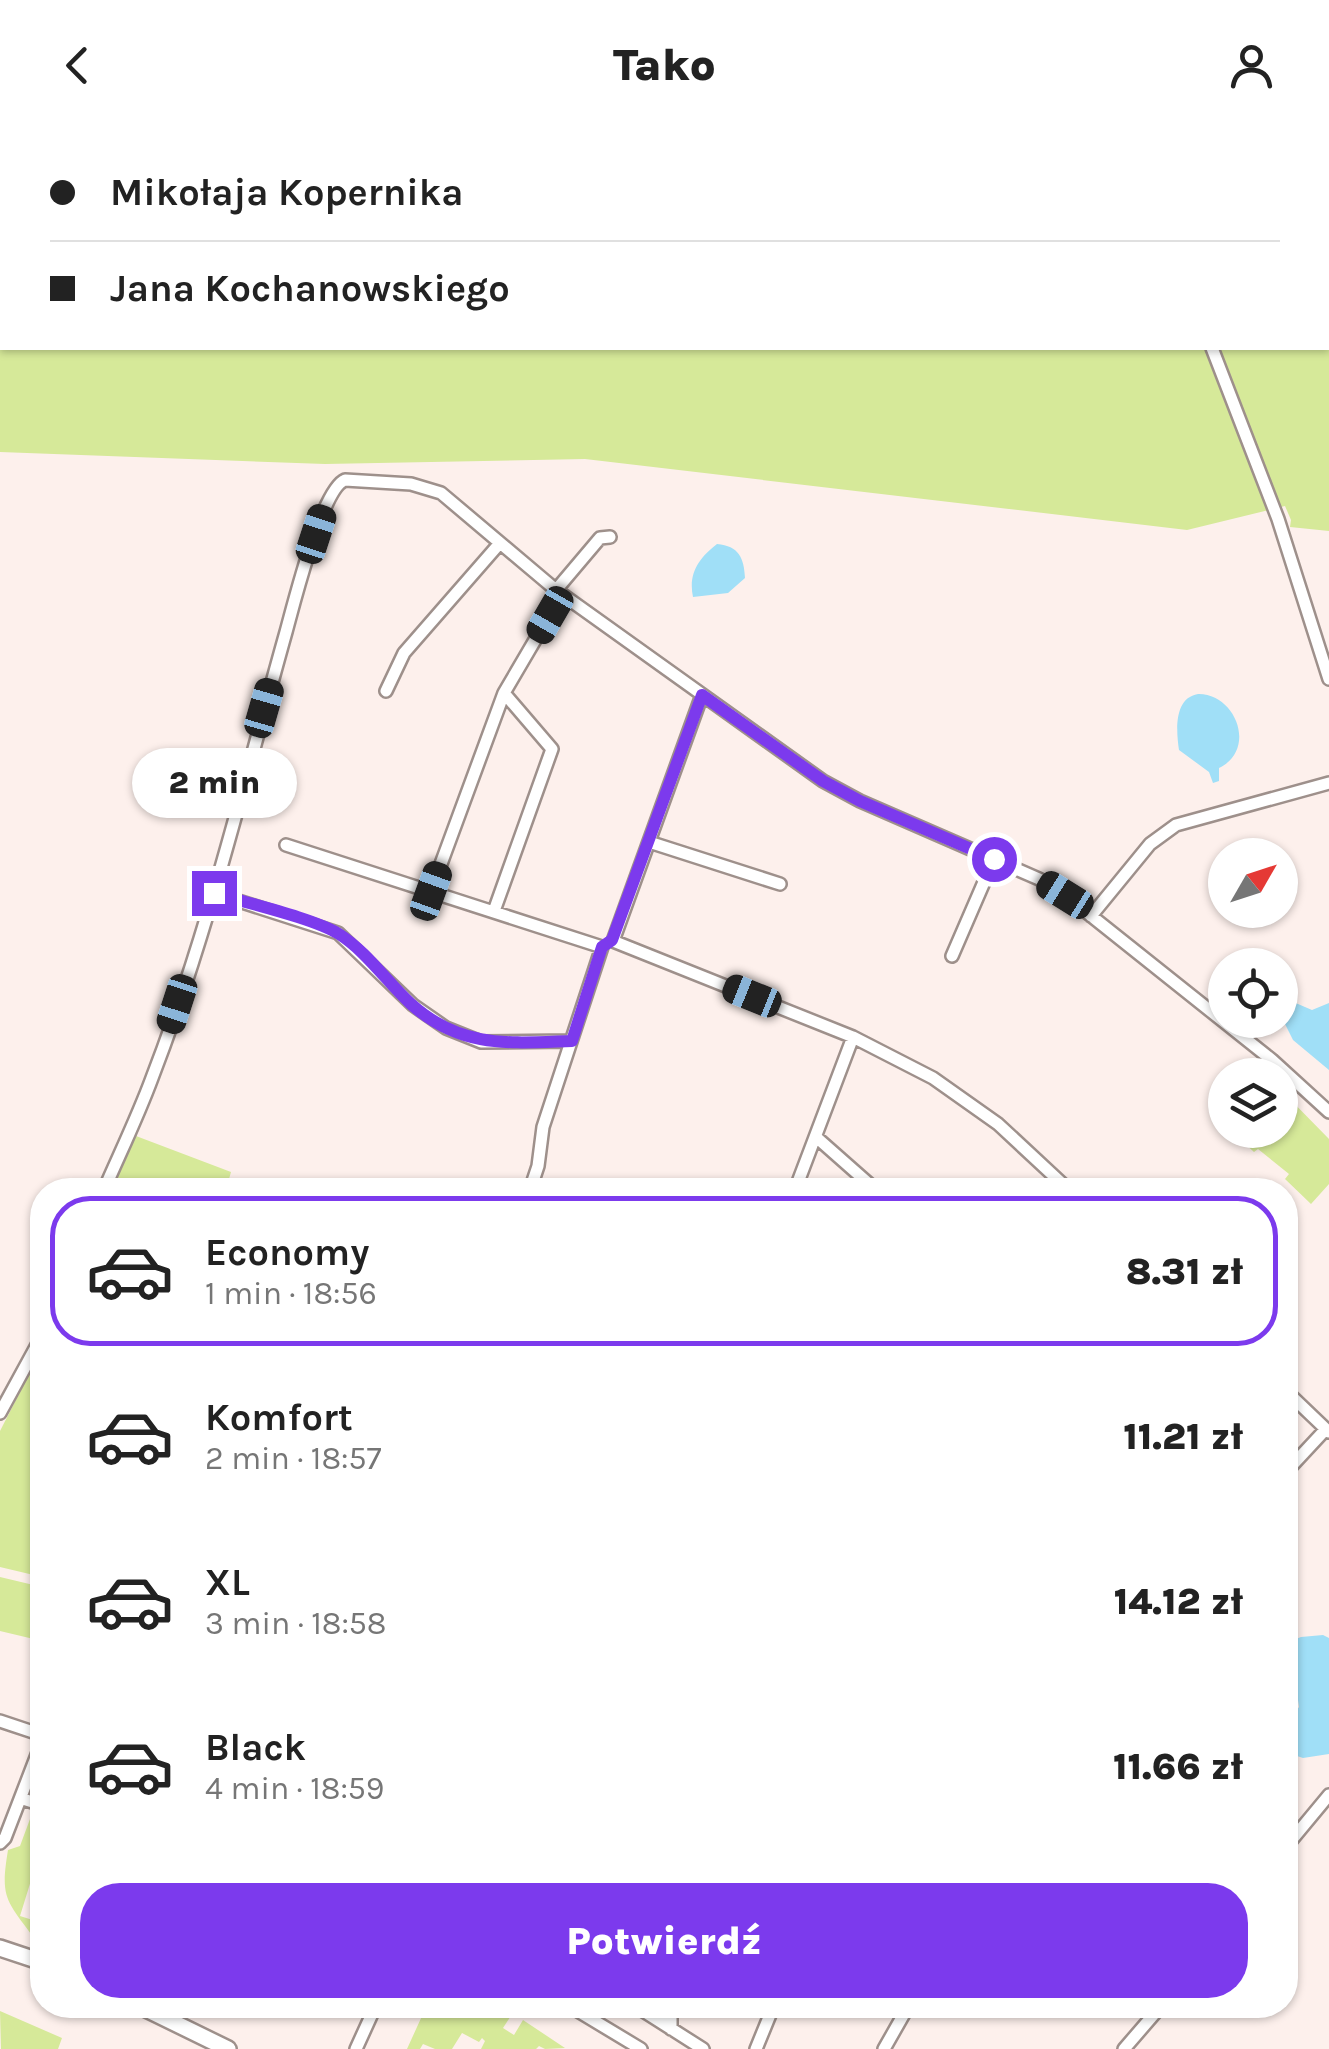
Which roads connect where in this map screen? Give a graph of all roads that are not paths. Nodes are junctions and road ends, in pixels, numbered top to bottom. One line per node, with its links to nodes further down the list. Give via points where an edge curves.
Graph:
1 (1213, 350): 5 (street, via 1278,518)
2 (610, 537): 4 (street, via 600,538)
3 (500, 543): 4 (street); 6 (street, via 404,653); 15 (street, via 428,486 339,482 327,498 293,605)
4 (559, 592): 7 (street); 8 (street)
5 (1329, 679)
6 (386, 691)
7 (504, 693): 14 (street); 16 (street, via 552,749)
8 (702, 695): 10 (street); 12 (street, via 823,781)
9 (1329, 782): 17 (street, via 1176,825 1150,844)
10 (649, 842): 13 (street); 18 (street)
11 (286, 845): 14 (street)
12 (994, 859): 17 (street, via 1040,879); 19 (street)
13 (780, 884)
14 (431, 891): 16 (street)
15 (214, 893): 21 (street, via 338,933 412,1005 446,1028 482,1042); 24 (street, via 153,1077)
16 (494, 910): 18 (street)
17 (1091, 916): 22 (street)
18 (607, 944): 20 (street); 21 (street)
19 (952, 956)
20 (852, 1037): 23 (street); 28 (street, via 950,1090)
21 (572, 1041): 25 (street, via 543,1126)
22 (1329, 1112)
23 (816, 1136): 26 (street); 27 (street)
24 (109, 1178)
25 (534, 1178)
26 (800, 1178)
27 (860, 1178)
28 (1056, 1178)
29 (30, 1358): 31 (street)
30 (1298, 1402): 32 (street)
31 (0, 1413)
32 (1328, 1430): 33 (street)
33 (1298, 1460)
34 (0, 1721): 35 (street)
35 (30, 1734)
36 (30, 1777): 38 (street)
37 (1329, 1795): 40 (street)
38 (23, 1799): 39 (street); 41 (street)
39 (30, 1801)
40 (1298, 1832)
41 (0, 1842)
42 (0, 1948): 43 (street)
43 (30, 1958)
44 (167, 2018): 54 (street)
45 (370, 2018): 55 (street)
46 (590, 2018): 56 (street)
47 (655, 2018): 52 (street)
48 (671, 2018): 52 (street)
49 (769, 2018): 58 (street)
50 (903, 2018): 53 (street)
51 (1151, 2018): 59 (street)
52 (671, 2028): 57 (street)
53 (887, 2048)
54 (228, 2049)
55 (356, 2049)
56 (642, 2049)
57 (703, 2049)
58 (756, 2049)
59 (1124, 2049)

